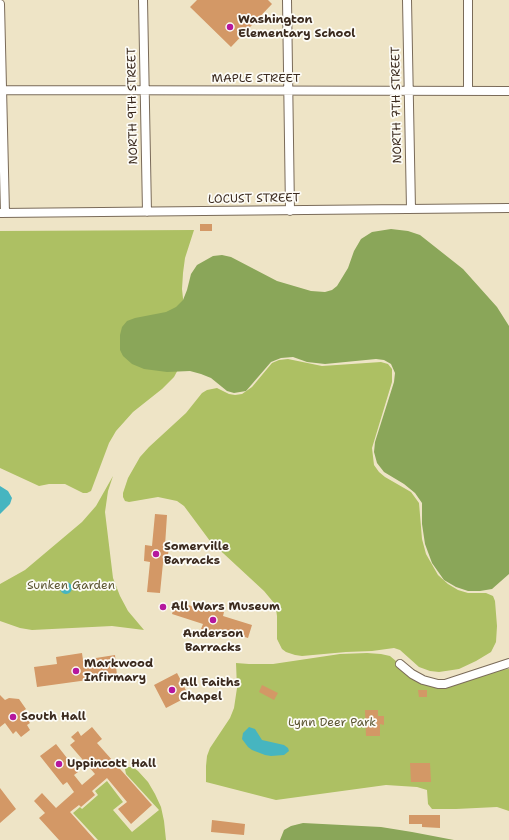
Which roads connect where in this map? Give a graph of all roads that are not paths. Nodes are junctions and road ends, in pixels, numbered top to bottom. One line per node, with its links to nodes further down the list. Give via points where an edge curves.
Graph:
1 (143, 0): 7 (street, NORTH 9TH STREET)
2 (287, 0): 8 (street)
3 (407, 0): 9 (street, NORTH 7TH STREET)
4 (468, 0): 10 (street)
5 (0, 4): 6 (street)
6 (3, 90): 7 (street, MAPLE STREET); 16 (street)
7 (145, 91): 8 (street, MAPLE STREET); 15 (street, NORTH 9TH STREET)
8 (289, 91): 9 (street, MAPLE STREET); 14 (street)
9 (409, 91): 10 (street, MAPLE STREET); 13 (street, NORTH 7TH STREET)
10 (468, 91): 11 (street, MAPLE STREET)
11 (509, 91)
12 (509, 208): 13 (street, LOCUST STREET)
13 (411, 209): 14 (street, LOCUST STREET)
14 (290, 211): 15 (street, LOCUST STREET)
15 (147, 212): 16 (street, LOCUST STREET)
16 (3, 213)
17 (509, 663): 18 (street, via 445,684 423,680)
18 (400, 664)

